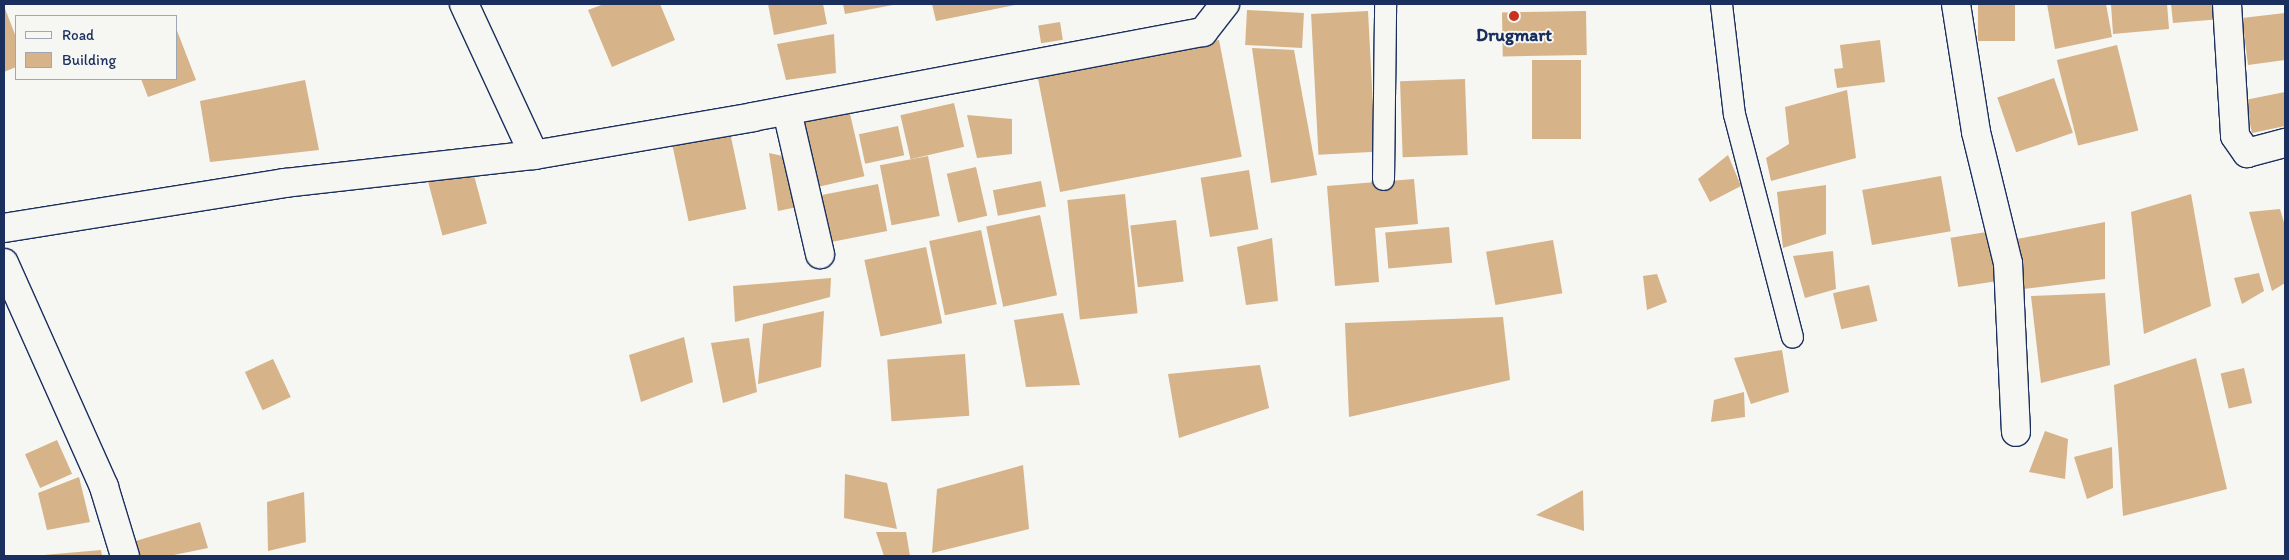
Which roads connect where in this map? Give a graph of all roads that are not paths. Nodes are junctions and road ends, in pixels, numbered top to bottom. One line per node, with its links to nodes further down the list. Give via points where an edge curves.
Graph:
1 (464, 4): 9 (street)
2 (1225, 4): 7 (street, via 1203,32)
3 (1385, 4): 10 (lane)
4 (1721, 4): 14 (lane, via 1734,114)
5 (1956, 4): 15 (street, via 1976,132 2008,263)
6 (2227, 4): 8 (street, via 2234,136 2247,153)
7 (787, 111): 9 (street); 12 (street)
8 (2285, 142)
9 (534, 155): 11 (street, via 284,183)
10 (1383, 179)
11 (4, 228)
12 (820, 254)
13 (4, 263): 16 (street, via 104,488)
14 (1792, 337)
15 (2016, 432)
16 (125, 556)

